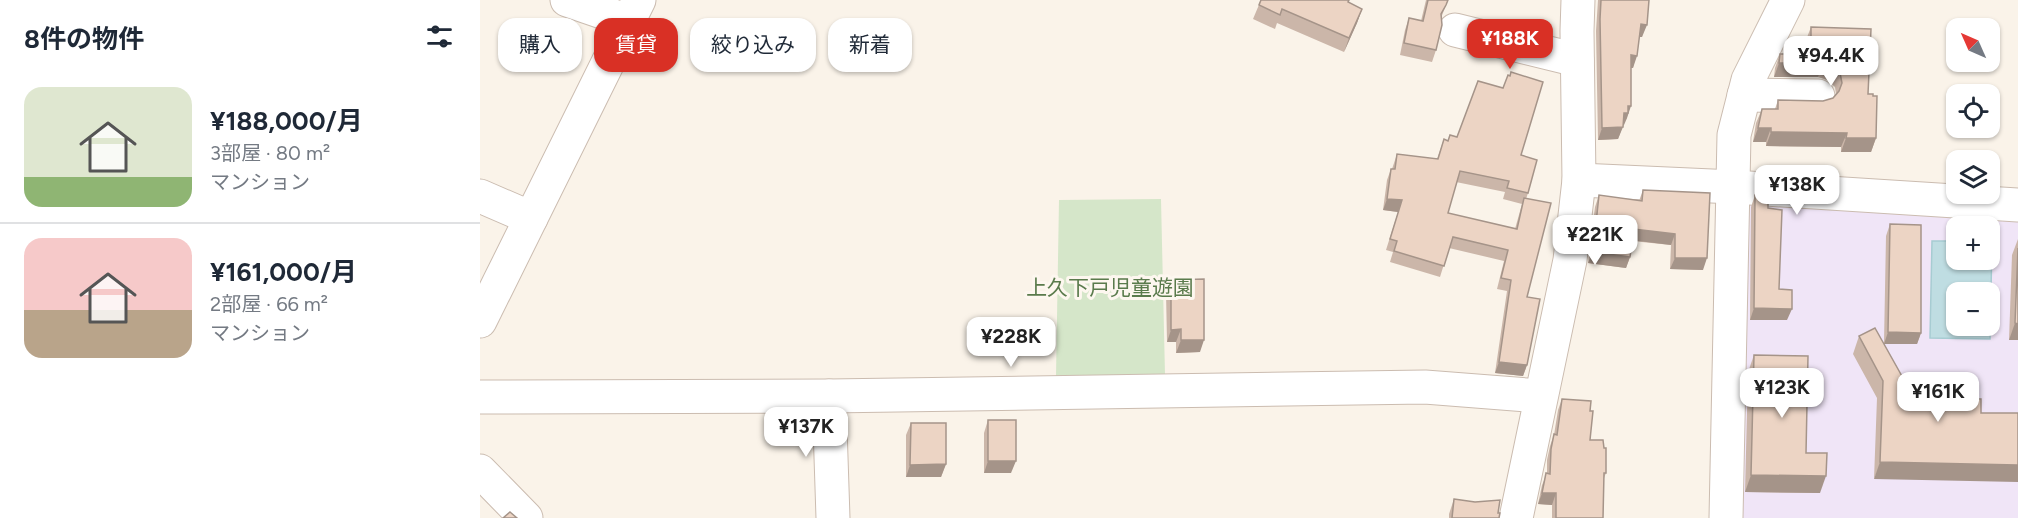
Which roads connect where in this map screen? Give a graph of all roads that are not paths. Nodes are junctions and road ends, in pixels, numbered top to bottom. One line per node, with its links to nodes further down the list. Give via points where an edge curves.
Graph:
1 (567, 0): 4 (street)
2 (1578, 0): 6 (street)
3 (1788, 0): 7 (street)
4 (633, 11): 13 (street)
5 (1455, 30): 6 (street)
6 (1577, 60): 9 (street)
7 (1744, 95): 8 (street); 10 (street, via 1734,135)
8 (1818, 96)
9 (1579, 180): 10 (street); 16 (street, via 1570,260)
10 (1734, 187): 12 (street); 22 (street)
11 (480, 196): 13 (street)
12 (2018, 205)
13 (531, 218): 14 (street)
14 (480, 321)
15 (830, 396): 16 (street, via 1425,387); 17 (street); 20 (street)
16 (1540, 396): 21 (street)
17 (480, 398)
18 (480, 471): 19 (street)
19 (526, 518)
20 (833, 518)
21 (1516, 518)
22 (1726, 518)

